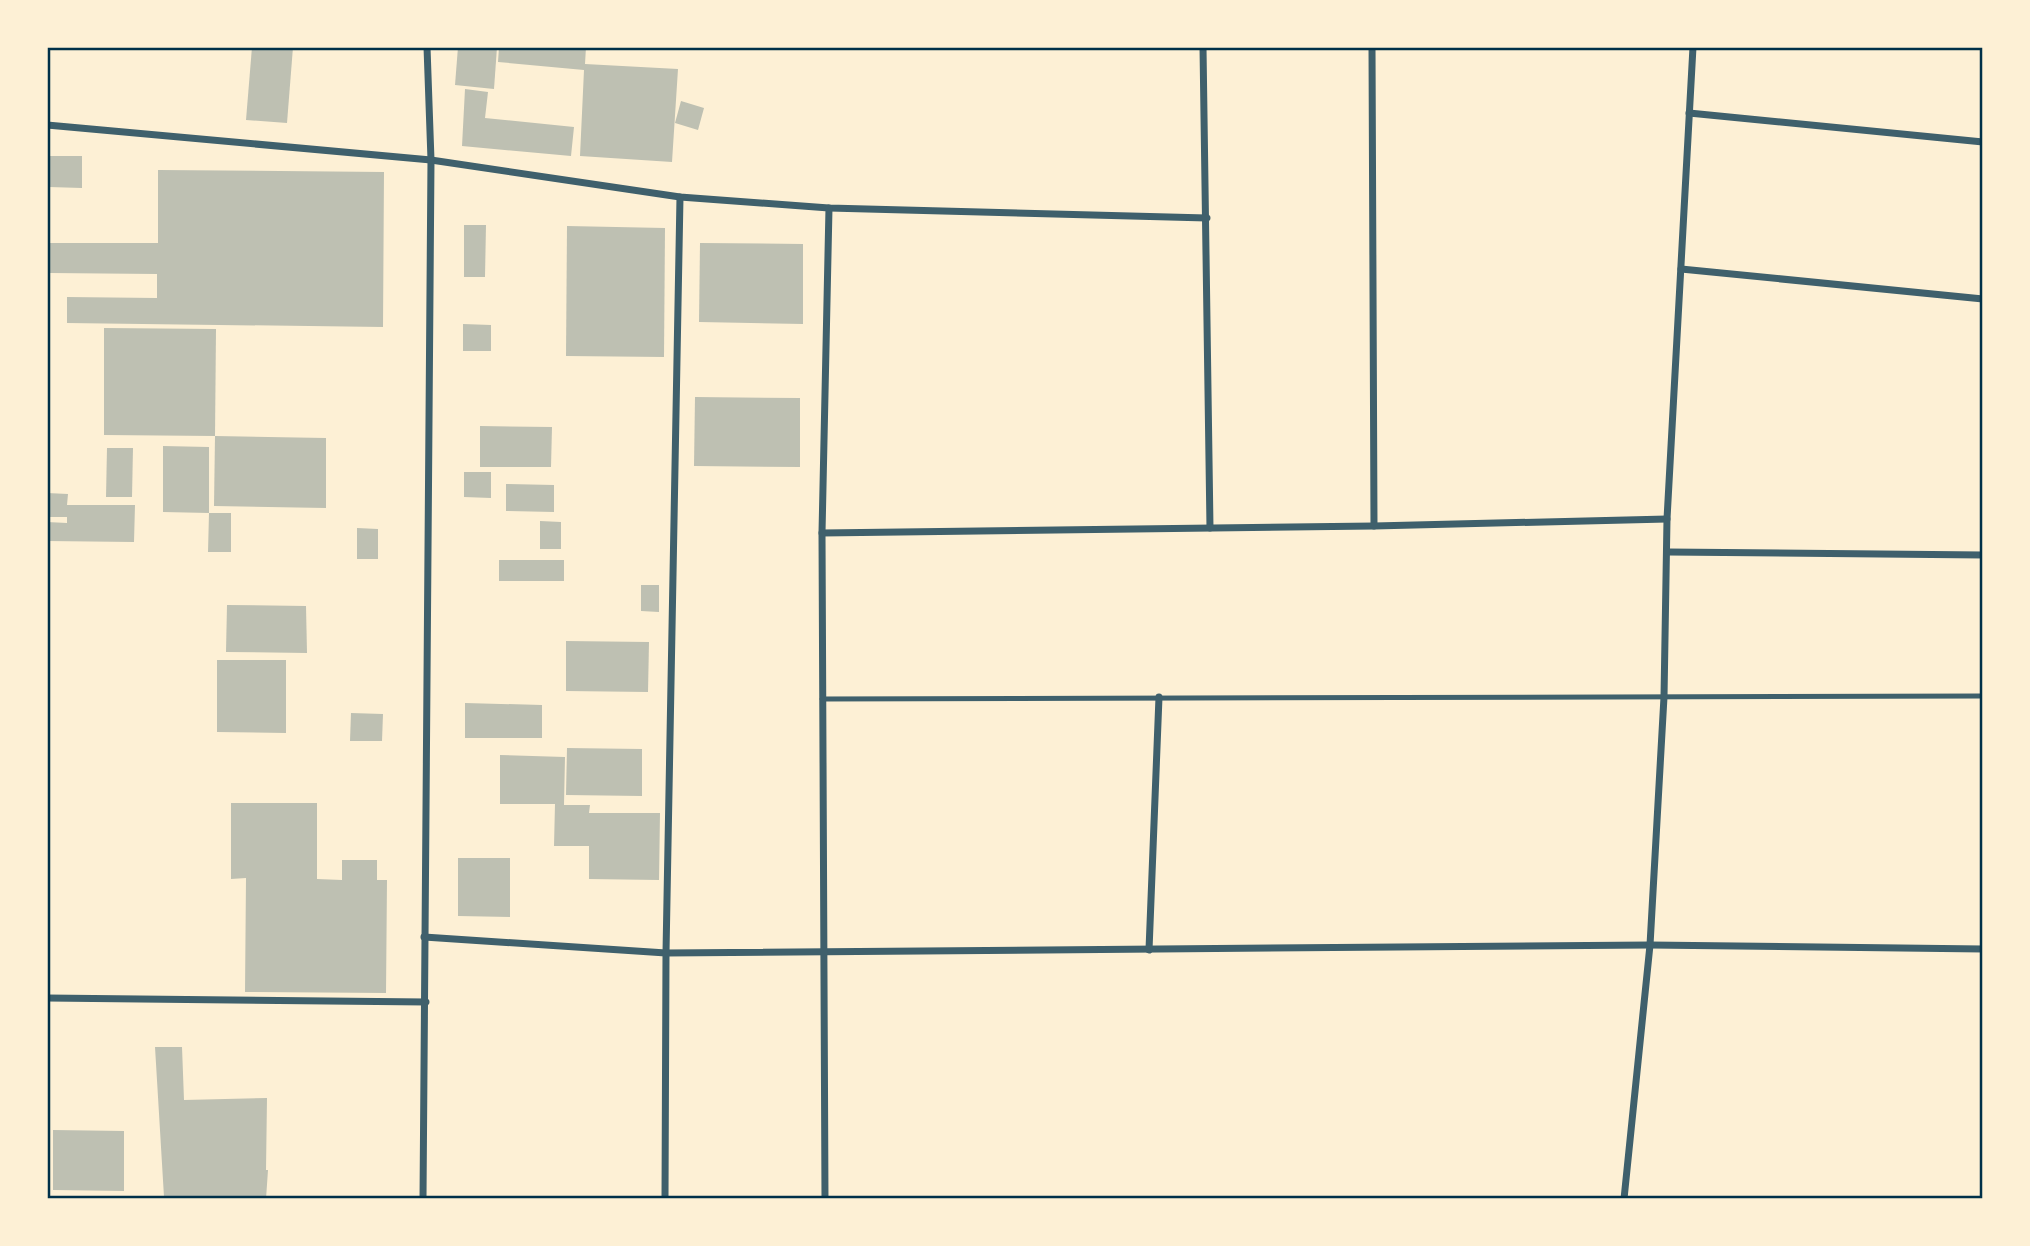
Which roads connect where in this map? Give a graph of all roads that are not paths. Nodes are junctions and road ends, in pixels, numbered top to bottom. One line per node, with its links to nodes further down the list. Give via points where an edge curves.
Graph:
1 (427, 47): 8 (street)
2 (1203, 47): 11 (street)
3 (1372, 47): 15 (street)
4 (1693, 47): 5 (street)
5 (1689, 113): 7 (street); 12 (street)
6 (47, 125): 8 (street)
7 (1983, 142)
8 (431, 160): 9 (street); 24 (street)
9 (680, 197): 10 (street); 29 (street)
10 (829, 208): 11 (street); 17 (street)
11 (1207, 218): 16 (street)
12 (1681, 269): 13 (street); 14 (street)
13 (1983, 299)
14 (1667, 519): 15 (street); 18 (street)
15 (1374, 526): 16 (street)
16 (1210, 528): 17 (street)
17 (822, 533): 23 (street)
18 (1668, 552): 19 (street); 22 (street)
19 (1983, 555)
20 (1983, 696): 22 (lane)
21 (1158, 697): 22 (lane); 23 (lane); 27 (street)
22 (1664, 697): 25 (street)
23 (822, 699): 28 (street)
24 (424, 937): 29 (street); 31 (street)
25 (1650, 945): 26 (street); 27 (street); 35 (street)
26 (1983, 949)
27 (1149, 950): 28 (street)
28 (823, 951): 29 (street); 34 (street)
29 (666, 953): 33 (street)
30 (47, 998): 31 (street)
31 (426, 1002): 32 (street)
32 (423, 1199)
33 (665, 1199)
34 (825, 1199)
35 (1623, 1199)

